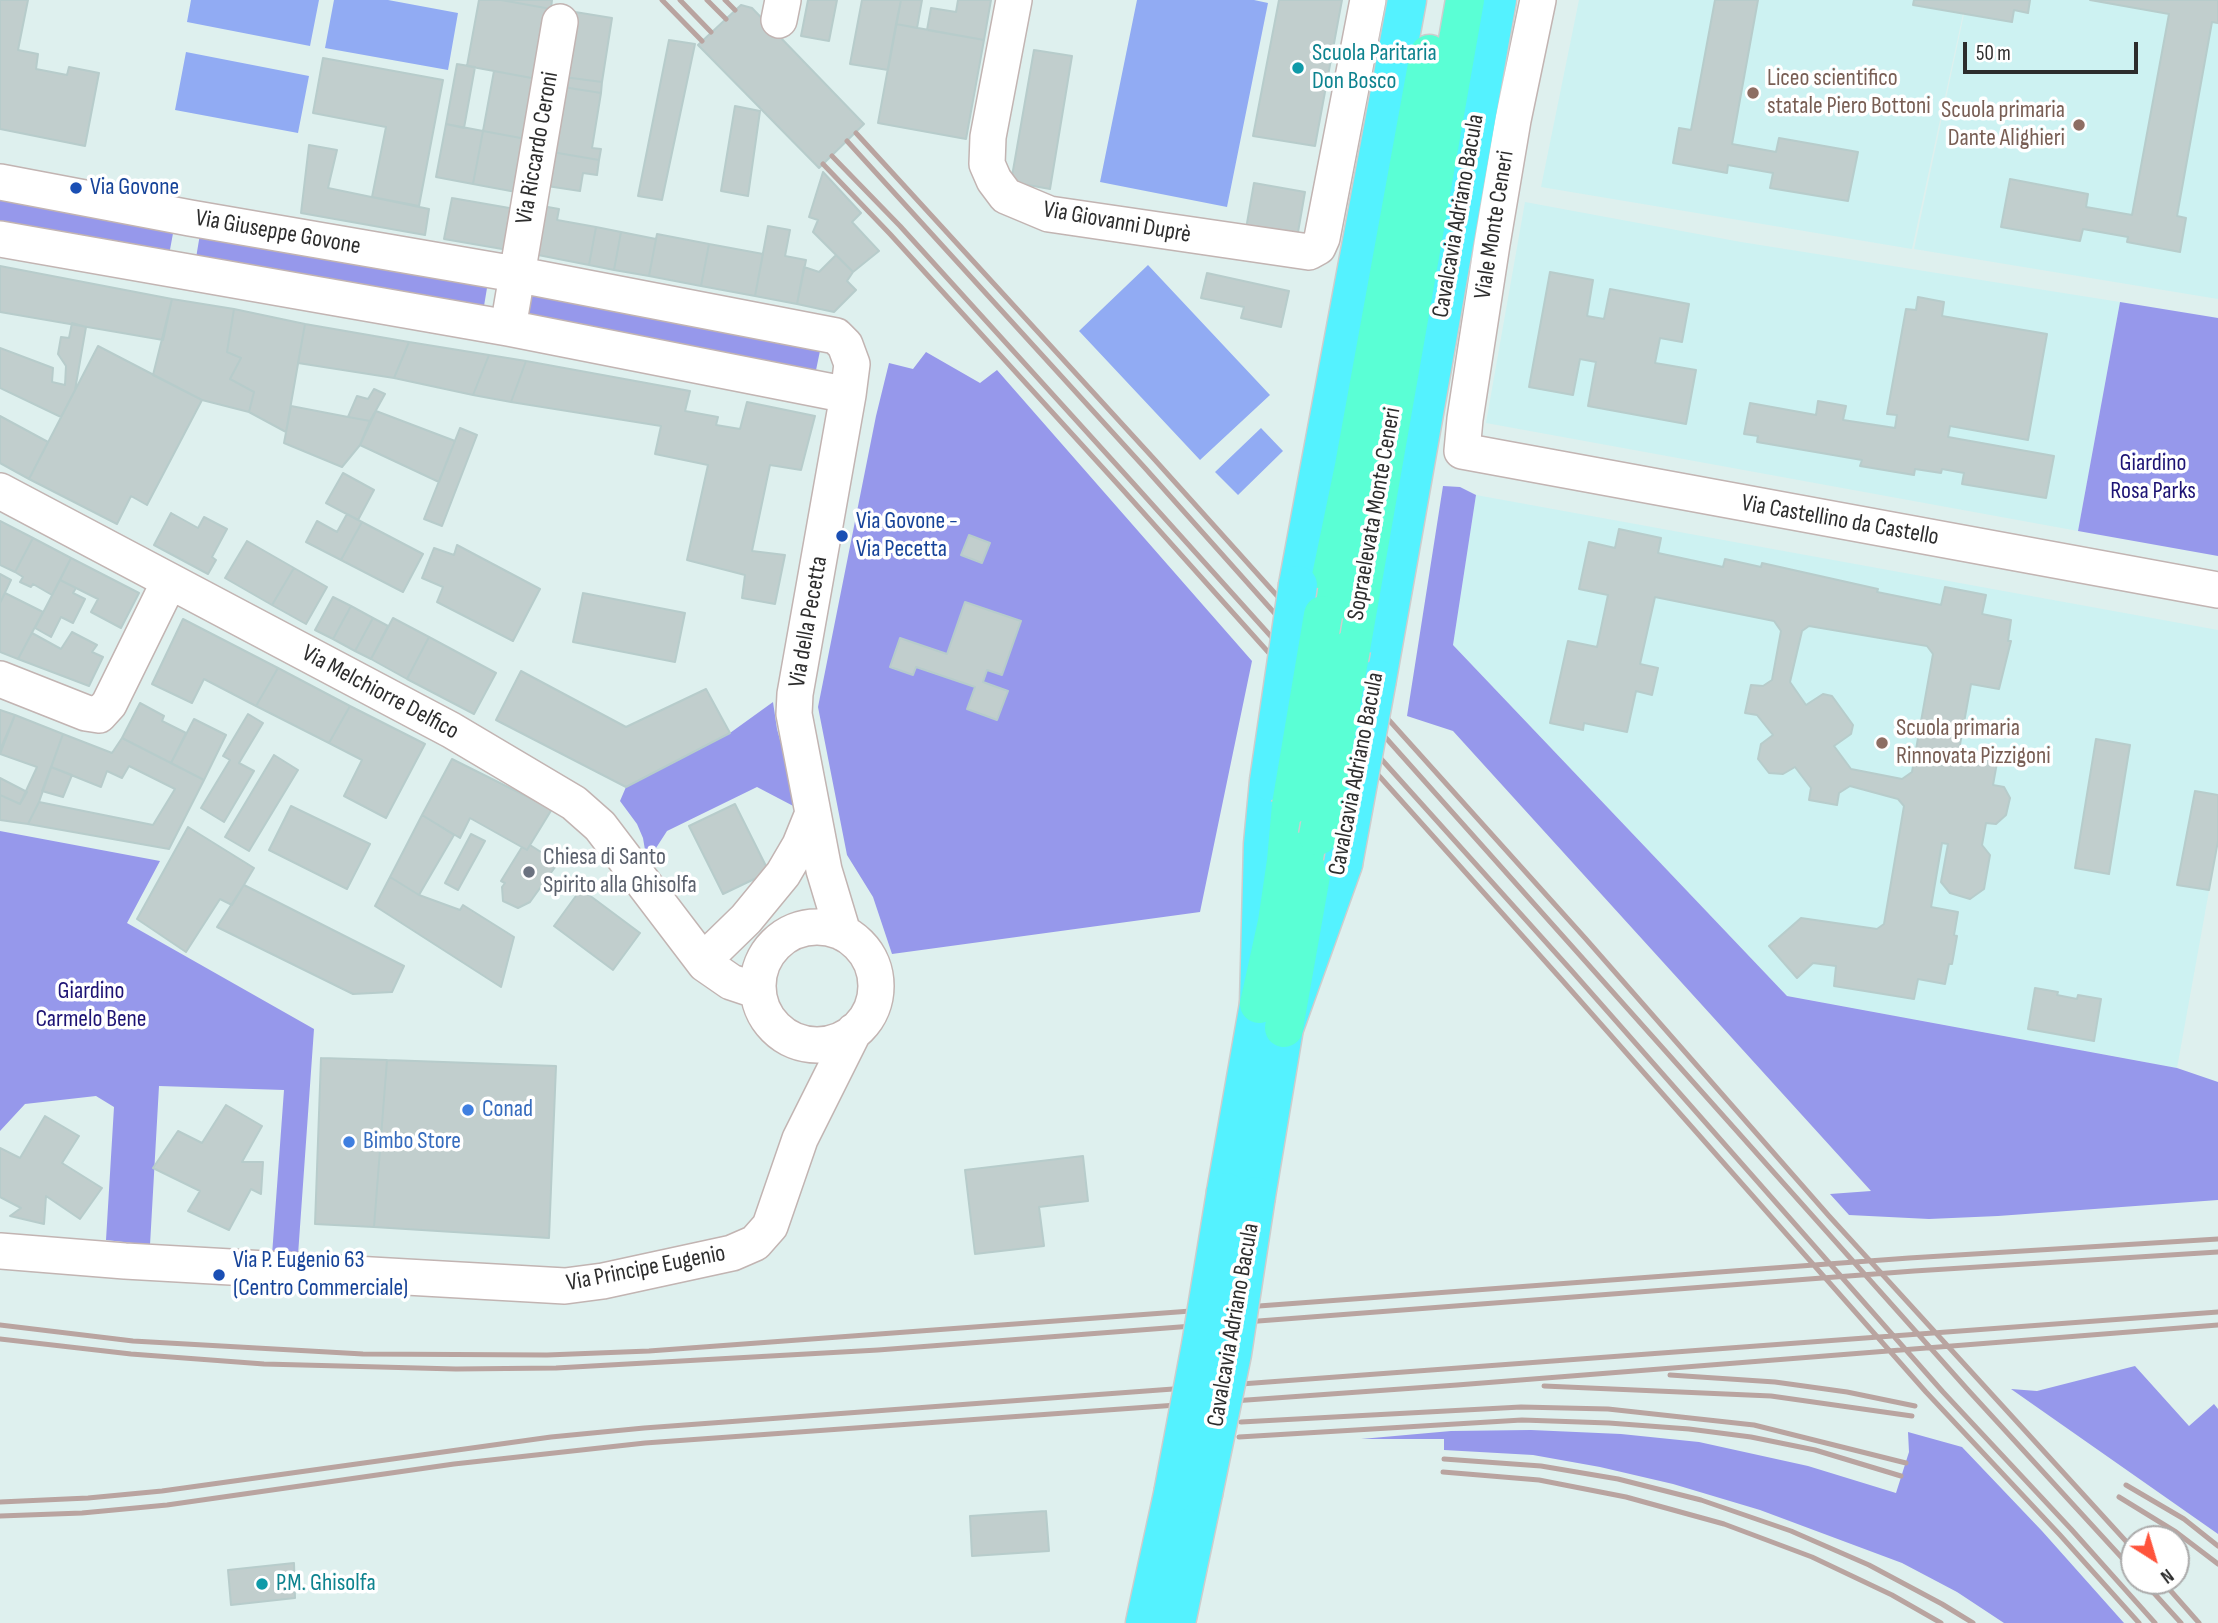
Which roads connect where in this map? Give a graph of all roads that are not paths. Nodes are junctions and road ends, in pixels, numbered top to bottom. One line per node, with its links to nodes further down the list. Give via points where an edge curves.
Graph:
1 (1014, 0): 2 (street, Via Giovanni Duprè, via 988,137 987,164 1006,196 1049,214 1308,252 1318,247 1322,238)
2 (1368, 0)
3 (1497, 0): 26 (main road, Cavalcavia Adriano Bacula, bridge, via 1343,864)
4 (1538, 0): 13 (street, Viale Monte Ceneri, via 1492,244)
5 (1441, 9): 14 (highway, Sopraelevata Monte Ceneri); 19 (main road, Cavalcavia Adriano Bacula, bridge, via 1298,585); 26 (highway, Sopraelevata Monte Ceneri, bridge, via 1352,649 1318,835)
6 (560, 22): 9 (street, Via Riccardo Ceroni)
7 (0, 181): 9 (street, Via Giuseppe Govone)
8 (0, 239): 10 (street)
9 (515, 274): 10 (street); 11 (street, Via Giuseppe Govone)
10 (508, 328): 12 (street)
11 (836, 335): 12 (street, Via della Pecetta, via 852,364)
12 (848, 395): 20 (street, Via della Pecetta, via 794,714)
13 (1462, 451): 17 (street, Via Castellino da Castello)
14 (1354, 467): 19 (highway, Cavalcavia Adriano Bacula, bridge)
15 (0, 491): 16 (street, Via Melchiorre Delfico)
16 (169, 582): 18 (street, via 109,704 99,715); 24 (street, Via Melchiorre Delfico, via 451,730 574,803 600,826)
17 (2218, 590)
18 (0, 679)
19 (1280, 793): 26 (highway, Cavalcavia Adriano Bacula, via 1286,861)
20 (813, 813): 21 (street, Via della Pecetta); 24 (street, via 783,874)
21 (824, 870): 22 (street, Via della Pecetta); 23 (street, Via della Pecetta)
22 (807, 928): 23 (street); 25 (street, via 787,935 770,950 760,969)
23 (843, 933): 27 (street, Via della Pecetta, via 865,952 876,979 872,1008)
24 (705, 964): 25 (street, Via Melchiorre Delfico, via 730,982)
25 (758, 991): 28 (street, via 769,1021)
26 (1271, 1016): 31 (main road, Cavalcavia Adriano Bacula, bridge, via 1241,1194 1201,1345)
27 (854, 1031): 28 (street, via 828,1044); 29 (street, Via Principe Eugenio)
28 (799, 1042): 29 (street, Via Principe Eugenio, via 807,1072)
29 (800, 1139): 30 (street, Via Principe Eugenio, via 774,1219 749,1247 589,1283 545,1286)
30 (0, 1251)
31 (1188, 1494): 32 (main road, Cavalcavia Adriano Bacula); 33 (main road, Cavalcavia Adriano Bacula)
32 (1145, 1623)
33 (1177, 1623)

